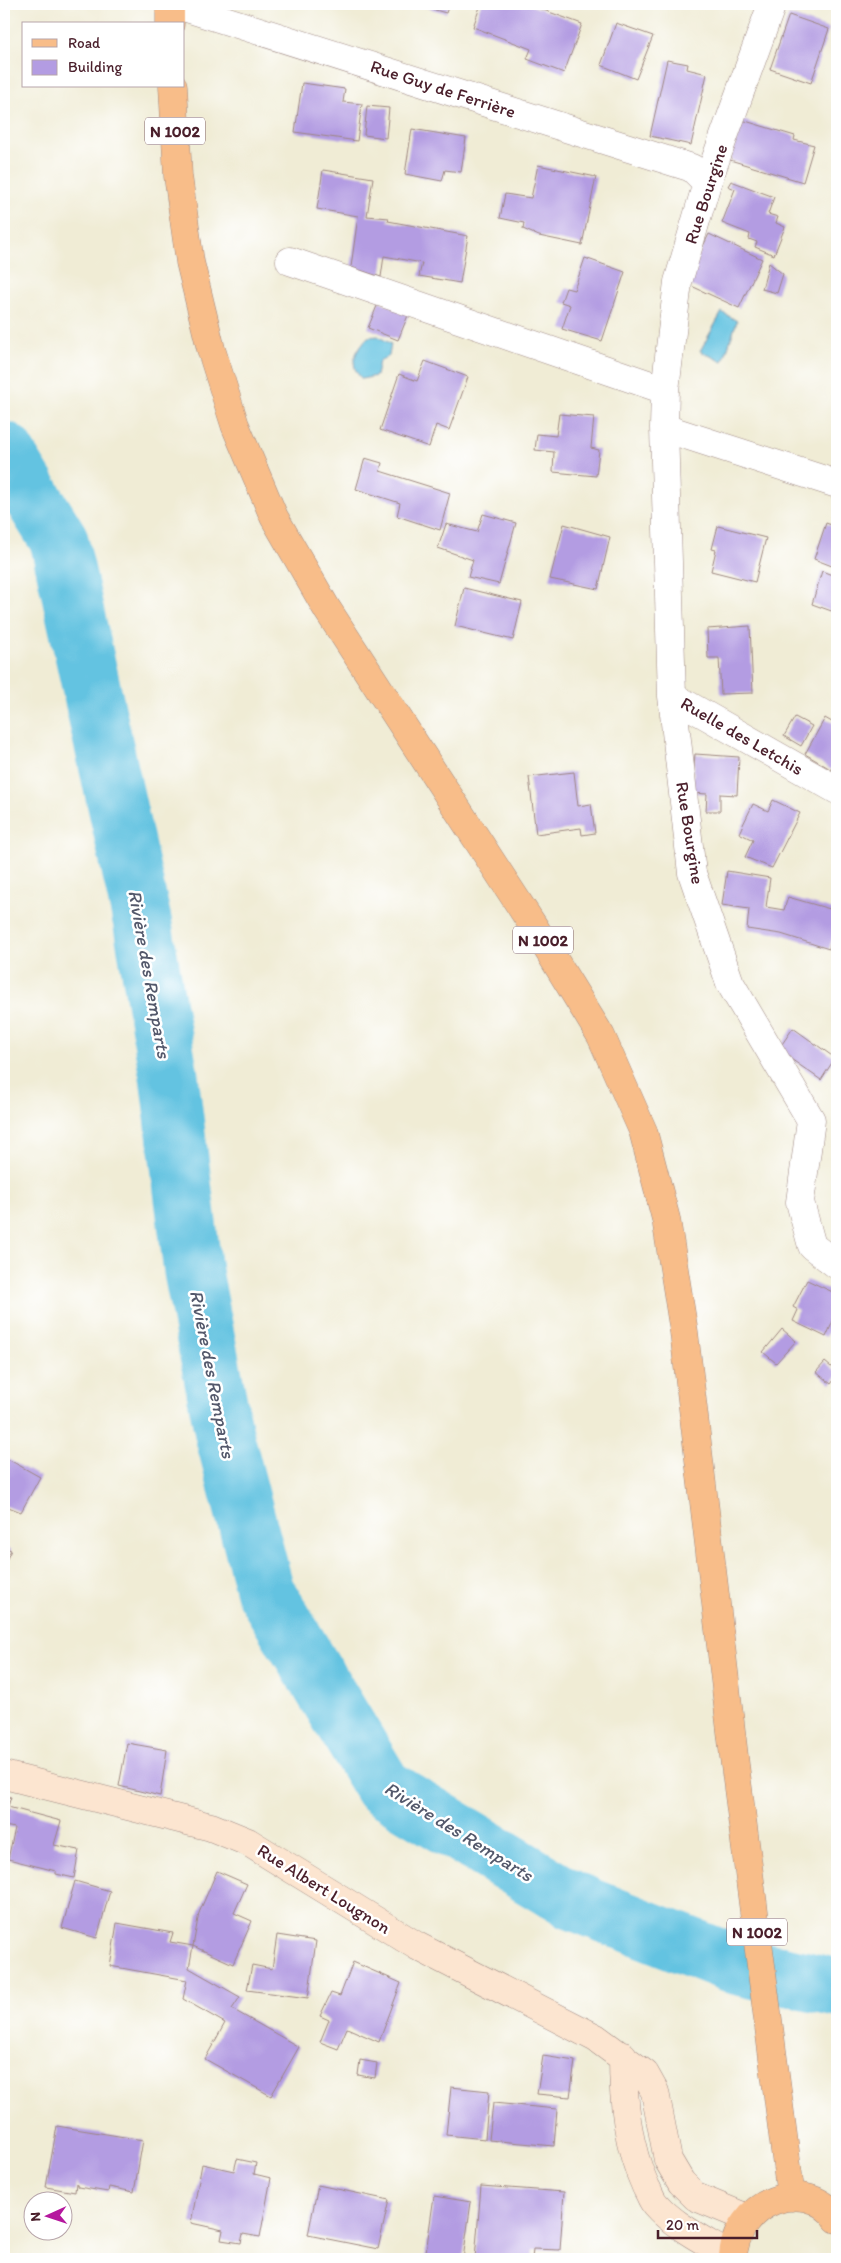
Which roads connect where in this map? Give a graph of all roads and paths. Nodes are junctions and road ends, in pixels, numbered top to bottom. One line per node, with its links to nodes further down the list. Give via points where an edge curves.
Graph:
1 (170, 4): 4 (main road)
2 (174, 4): 6 (street, Rue Guy de Ferrière, via 692,168)
3 (772, 4): 6 (street, Rue Bourgine)
4 (170, 22)
5 (173, 88): 16 (main road, N 1002, via 178,176 193,272 234,425 274,517 327,609 536,930 601,1036 643,1131 666,1219 684,1332 735,1765)
6 (708, 183): 8 (street, Rue Bourgine, via 678,282)
7 (290, 261): 8 (street)
8 (665, 390): 9 (street, Rue Bourgine)
9 (664, 428): 10 (street); 11 (street, Rue Bourgine)
10 (837, 484)
11 (672, 696): 12 (street, Ruelle des Letchis); 13 (street, Rue Bourgine, via 692,873 730,983 811,1120 800,1202 812,1246)
12 (837, 790)
13 (837, 1265)
14 (4, 1775): 15 (street, Rue Albert Lougnon, via 211,1827 248,1842 417,1946 596,2038)
15 (623, 2056): 18 (street, Rue Albert Lougnon, via 645,2074 655,2092 668,2160 681,2182 696,2197); 19 (street, via 623,2092 628,2125 638,2170 654,2203 677,2223)
16 (791, 2197): 17 (main road, via 806,2199); 18 (main road, via 774,2200)
17 (832, 2210)
18 (748, 2218): 19 (main road, via 739,2230)
19 (733, 2259)

